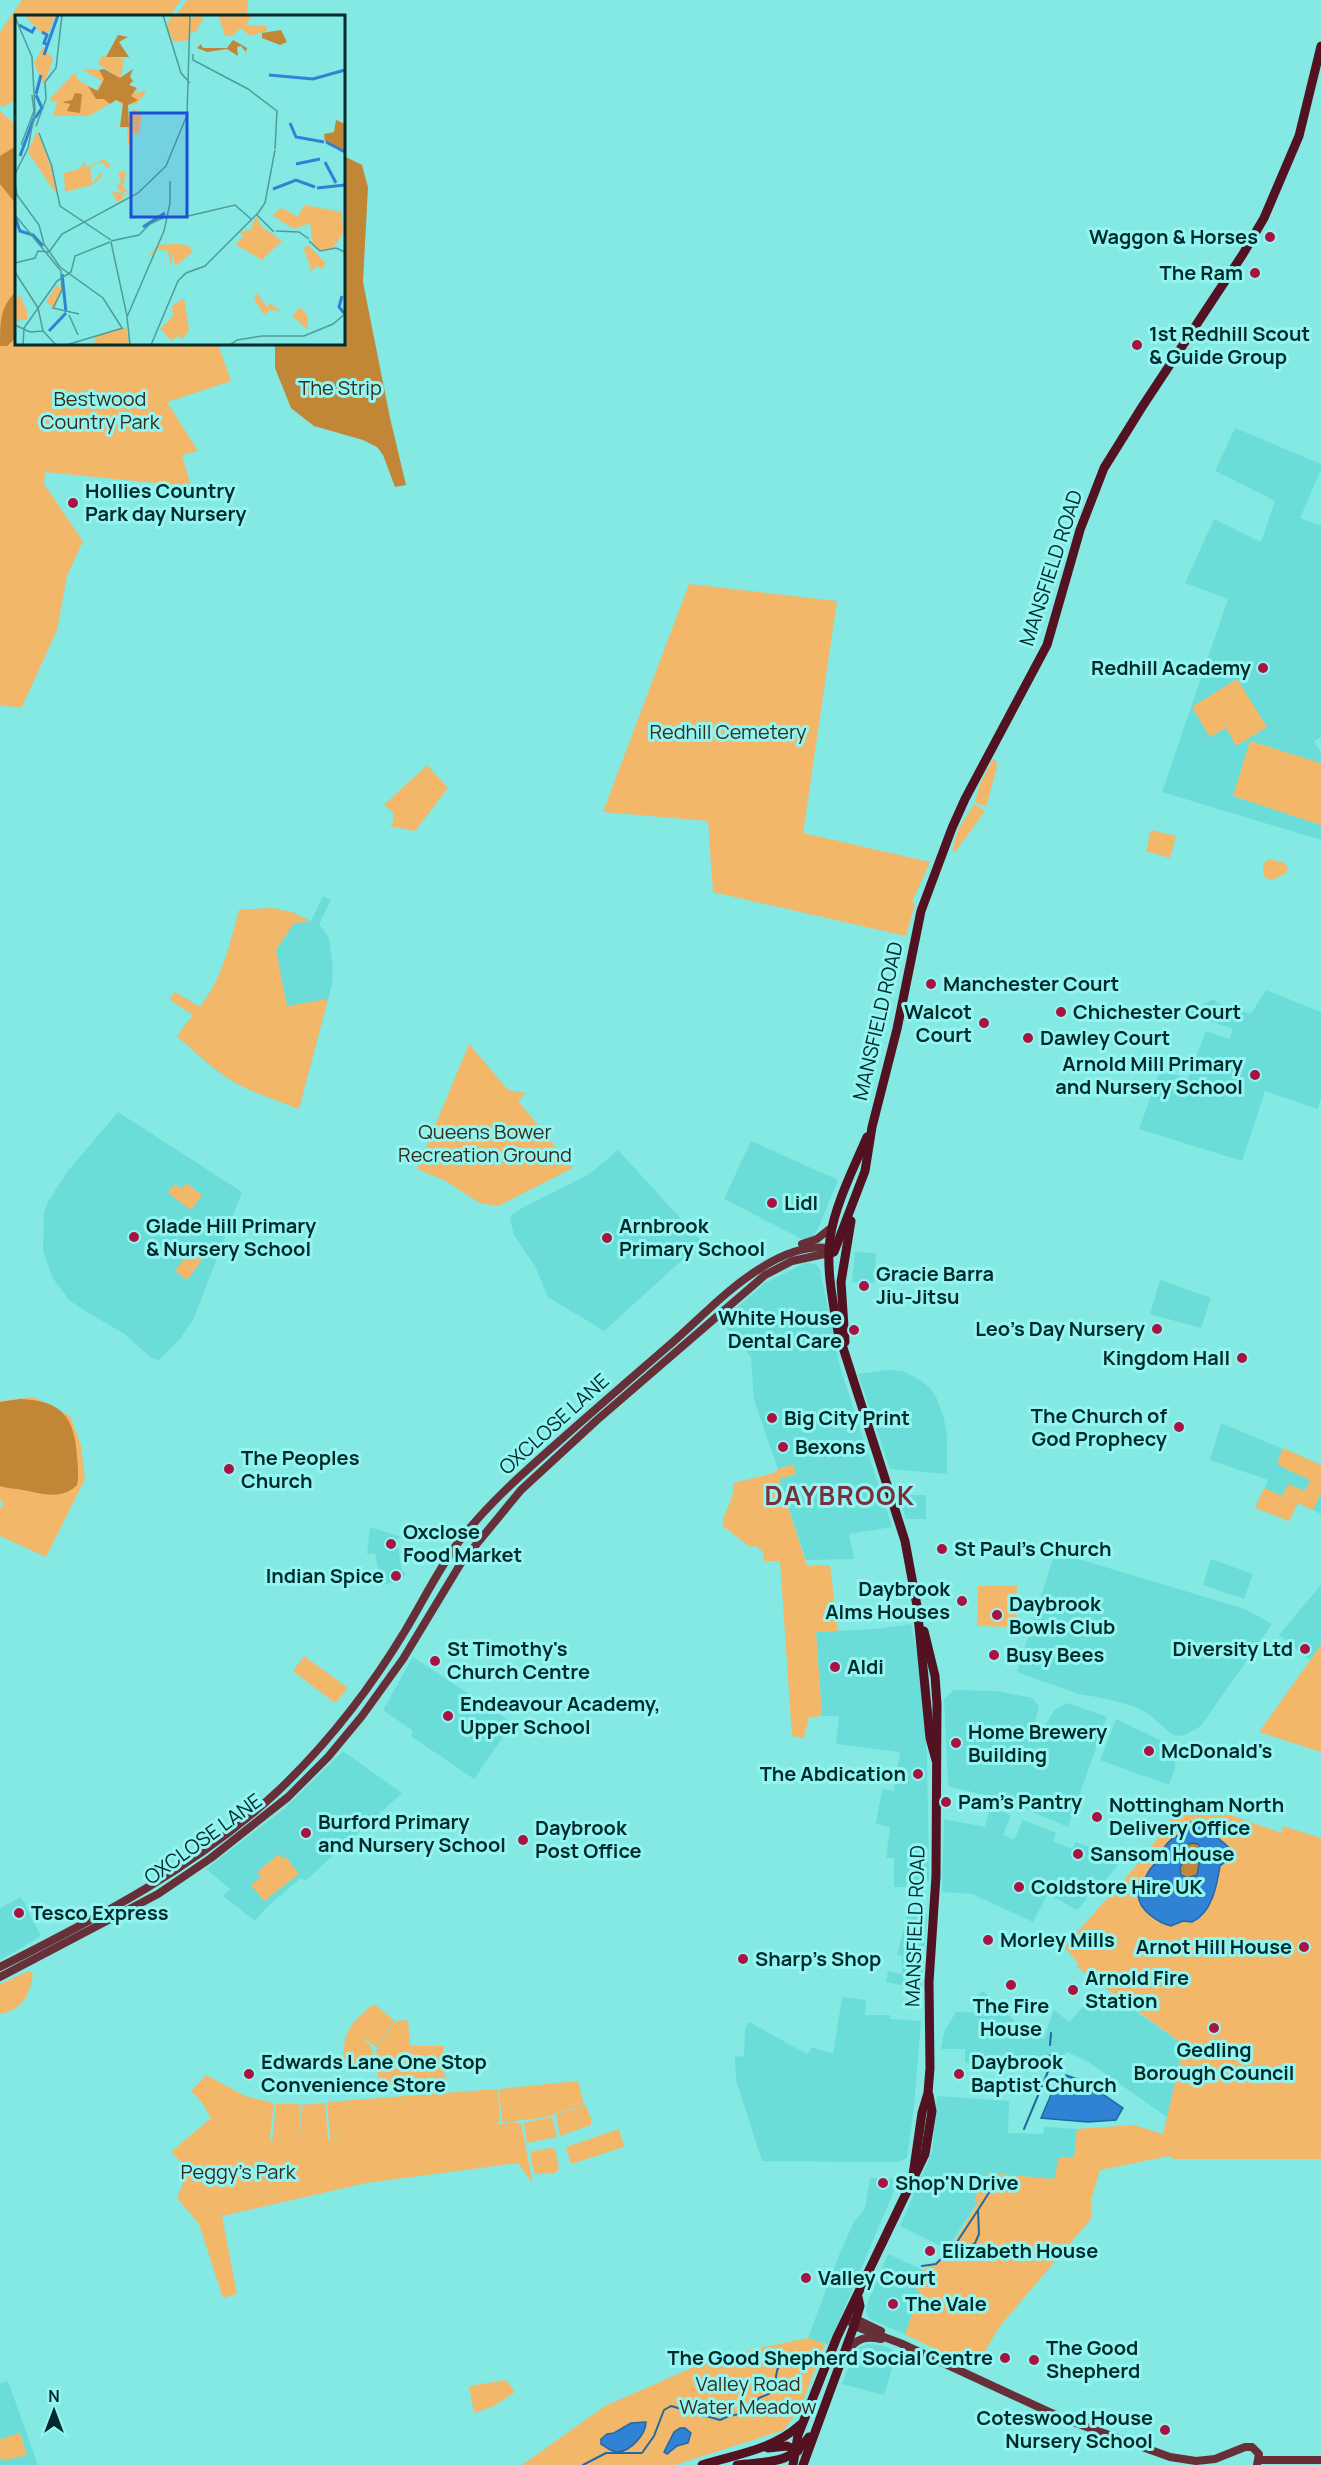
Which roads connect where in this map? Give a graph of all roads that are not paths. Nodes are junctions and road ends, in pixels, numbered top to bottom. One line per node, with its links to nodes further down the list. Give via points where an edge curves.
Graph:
1 (1321, 46): 2 (highway, MANSFIELD ROAD, via 1299,136 1264,218 1104,468 1080,530 1047,645 952,828 921,911)
2 (872, 1127): 3 (highway, MANSFIELD ROAD); 4 (highway, MANSFIELD ROAD)
3 (856, 1198): 5 (highway, MANSFIELD ROAD); 8 (highway, MANSFIELD ROAD)
4 (832, 1227): 5 (highway, MANSFIELD ROAD); 9 (main road, via 817,1239 761,1264)
5 (831, 1251): 6 (main road, OXCLOSE LANE); 8 (highway, MANSFIELD ROAD); 9 (main road, OXCLOSE LANE, via 803,1249); 10 (highway, MANSFIELD ROAD)
6 (814, 1256): 7 (main road); 12 (main road, OXCLOSE LANE, via 792,1261 765,1275 674,1353 533,1477)
7 (824, 1265): 10 (highway)
8 (842, 1275): 11 (highway, MANSFIELD ROAD)
9 (746, 1278): 13 (main road, OXCLOSE LANE, via 521,1475 473,1524)
10 (832, 1299): 11 (highway, MANSFIELD ROAD)
11 (846, 1357): 18 (highway, MANSFIELD ROAD, via 896,1507 910,1564 930,1738 936,1760 928,2092 913,2175 852,2302)
12 (461, 1563): 13 (main road); 15 (main road, OXCLOSE LANE)
13 (441, 1568): 14 (main road, OXCLOSE LANE)
14 (362, 1695): 15 (main road); 16 (main road, OXCLOSE LANE, via 293,1776 227,1833 152,1886)
15 (367, 1710): 17 (main road, OXCLOSE LANE, via 302,1784 211,1858 158,1894)
16 (0, 1967)
17 (0, 1977)
18 (852, 2320): 19 (main road); 20 (highway, MANSFIELD ROAD); 21 (highway, MANSFIELD ROAD)
19 (900, 2343): 20 (main road, via 862,2338 852,2344); 24 (main road, via 1052,2414 1170,2457)
20 (841, 2363): 23 (highway, MANSFIELD ROAD)
21 (804, 2421): 22 (highway, via 786,2438); 23 (highway, MANSFIELD ROAD)
22 (761, 2448): 23 (highway, via 787,2446); 27 (highway); 28 (highway)
23 (798, 2458): 27 (highway)
24 (1228, 2460): 26 (main road, via 1245,2447 1252,2447 1257,2451)
25 (1321, 2460): 26 (main road)
26 (1258, 2463)
27 (760, 2464): 29 (highway)
28 (702, 2465)
29 (737, 2465)

